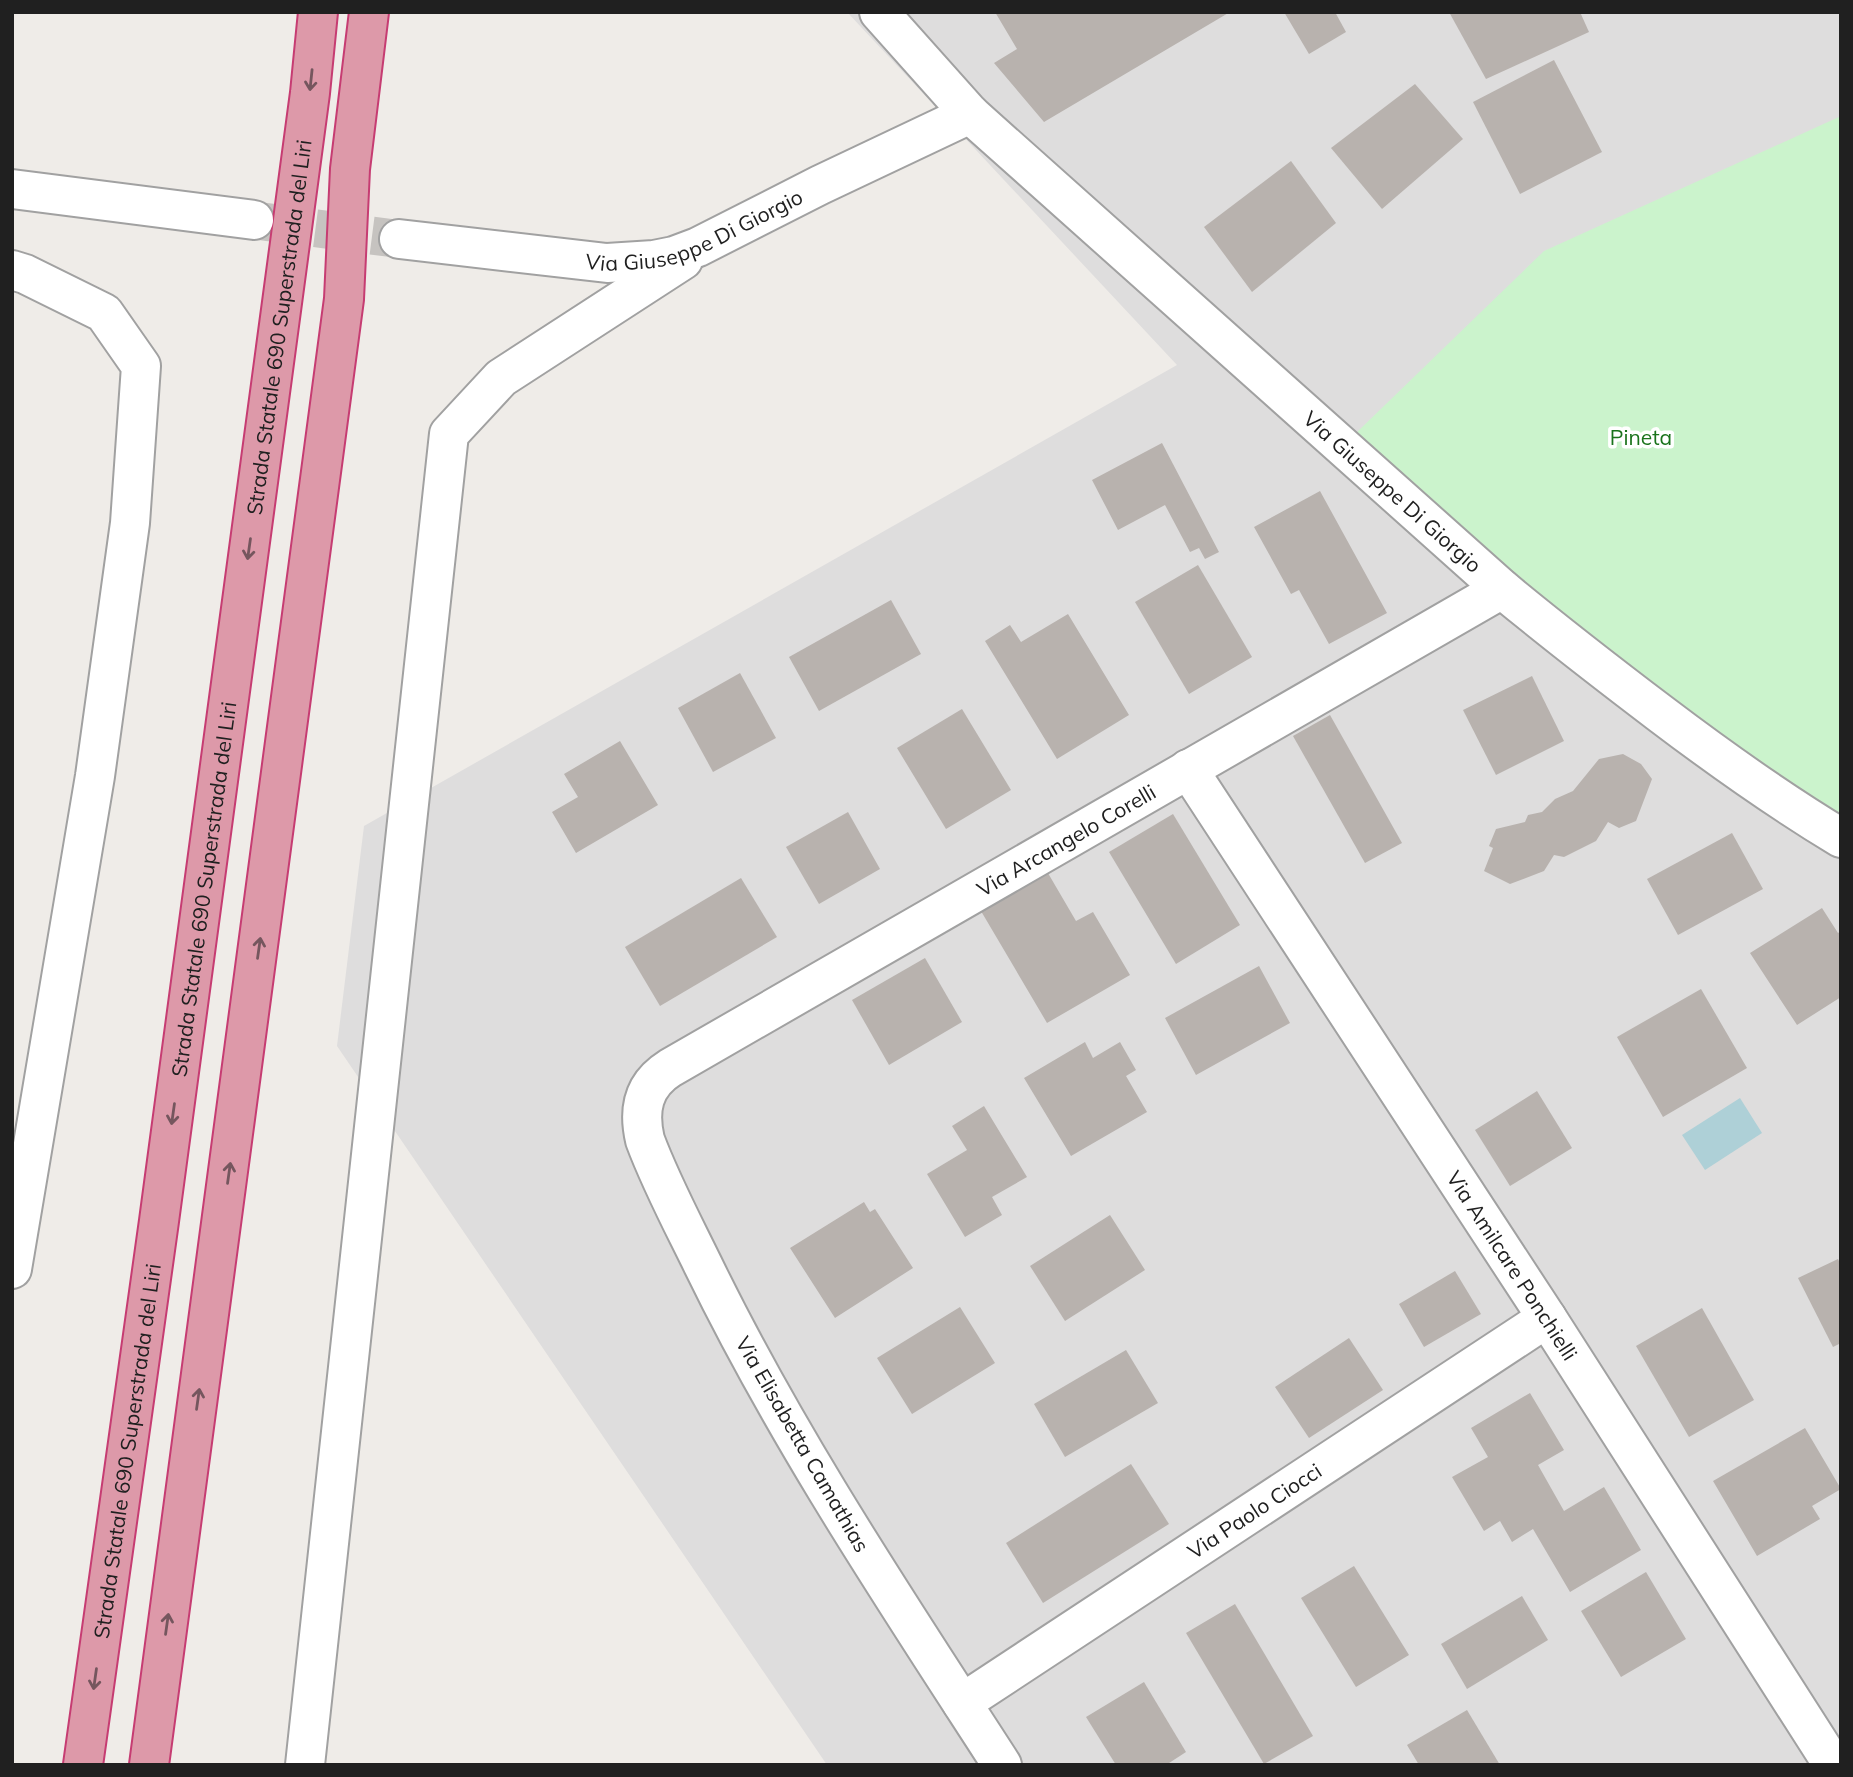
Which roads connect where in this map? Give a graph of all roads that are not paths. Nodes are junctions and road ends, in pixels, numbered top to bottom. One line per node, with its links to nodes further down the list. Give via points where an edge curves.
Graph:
1 (318, 12): 19 (highway, Strada Statale 690 Superstrada del Liri, one-way to 19)
2 (369, 12): 11 (highway, via 350,169)
3 (393, 12): 11 (highway, via 373,173)
4 (879, 12): 5 (street, Via Giuseppe Di Giorgio)
5 (970, 114): 9 (street, Via Giuseppe Di Giorgio); 12 (street, Via Giuseppe Di Giorgio)
6 (12, 189): 7 (street)
7 (254, 220)
8 (399, 239): 9 (street, Via Giuseppe Di Giorgio, via 607,263 674,256)
9 (714, 240): 21 (street, via 500,378 449,434)
10 (12, 270): 16 (street, via 104,313 141,366 130,523 99,749)
11 (344, 299): 20 (highway, one-way to 11)
12 (1502, 589): 13 (street, Via Arcangelo Corelli); 14 (street, Via Giuseppe Di Giorgio, via 1699,742)
13 (1188, 769): 15 (street, Via Arcangelo Corelli, via 670,1068 653,1082); 17 (street, Via Amilcare Ponchielli)
14 (1841, 838)
15 (642, 1105): 18 (street, Via Elisabetta Camathias, via 641,1126 649,1153 766,1386 816,1474)
16 (12, 1269)
17 (1547, 1318): 18 (street, Via Paolo Ciocci); 23 (street, Via Amilcare Ponchielli)
18 (962, 1703): 22 (street, Via Elisabetta Camathias)
19 (83, 1765)
20 (149, 1765)
21 (305, 1765)
22 (1002, 1765)
23 (1833, 1765)

